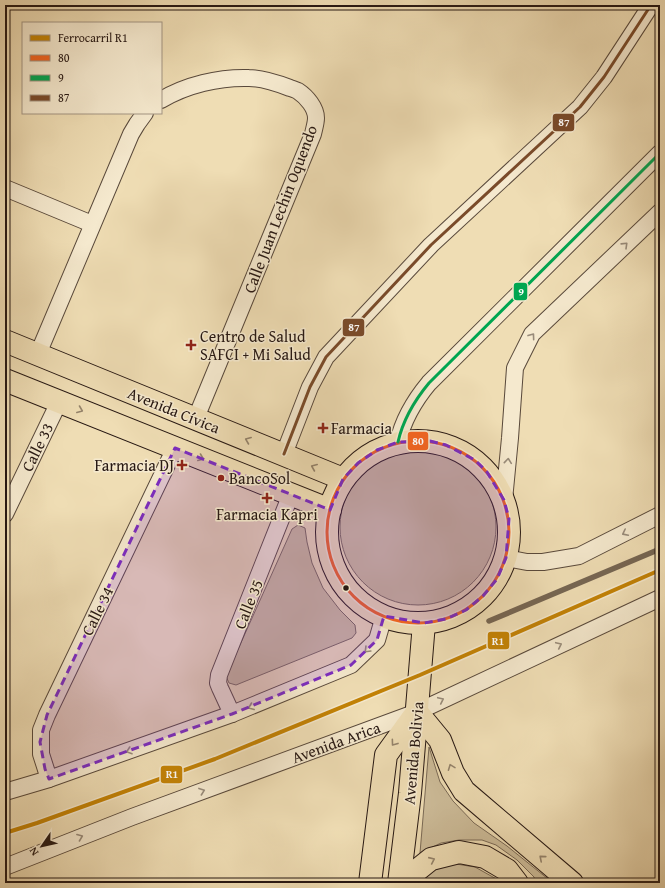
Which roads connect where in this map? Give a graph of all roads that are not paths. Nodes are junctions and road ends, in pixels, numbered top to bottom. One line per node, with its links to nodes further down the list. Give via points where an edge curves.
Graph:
1 (651, 5): 15 (street, via 604,77 580,107 431,245 326,358 310,387)
2 (162, 99): 12 (street, Calle Juan Lechin Oquendo, via 201,84 250,78 275,82 298,91 308,100 316,118 313,134)
3 (144, 114): 7 (street, via 131,134)
4 (660, 153): 13 (street, via 429,383 409,412)
5 (5, 188): 7 (street)
6 (660, 212): 18 (street, one-way to 6, via 515,368 532,334)
7 (92, 224): 9 (street)
8 (5, 341): 9 (main road, Avenida Cívica)
9 (38, 354): 12 (main road, Avenida Cívica)
10 (5, 380): 11 (main road)
11 (59, 402): 14 (main road, one-way to 14); 20 (street, Calle 33)
12 (196, 418): 15 (main road, Avenida Cívica, one-way to 12)
13 (398, 442): 16 (main road, via 377,450 358,463); 18 (main road, via 430,441 461,451 487,472)
14 (175, 448): 17 (main road, one-way to 17); 28 (street, Calle 34, via 41,730 41,754)
15 (284, 454): 16 (main road, Avenida Cívica, one-way to 15)
16 (343, 479): 19 (main road)
17 (292, 494): 19 (main road); 27 (street, Calle 35, via 220,675 218,683)
18 (504, 500): 22 (main road, via 509,519 510,539)
19 (330, 510): 24 (main road, via 327,531 330,553 337,573 349,591 365,606)
20 (5, 514)
21 (660, 515): 22 (street, one-way to 22, via 579,556 543,562)
22 (506, 558): 25 (main road, via 497,579 483,596 466,610 446,619)
23 (660, 598): 26 (street, Avenida Arica, one-way to 23)
24 (384, 616): 25 (main road, via 404,622); 27 (street, one-way to 27, via 377,640 351,665)
25 (424, 623): 26 (main road, Avenida Bolivia)
26 (417, 712): 30 (street, Avenida Arica, one-way to 26, via 132,817); 31 (main road, one-way to 31, via 386,755); 32 (main road, Avenida Bolivia); 34 (main road, one-way to 26, via 464,791 453,773 440,740)
27 (232, 714): 28 (street, one-way to 28)
28 (49, 779): 29 (street)
29 (5, 792)
30 (5, 867)
31 (370, 883)
32 (400, 883): 33 (main road, one-way to 33, via 430,859 459,852 485,857 507,870)
33 (517, 883)
34 (572, 883)

